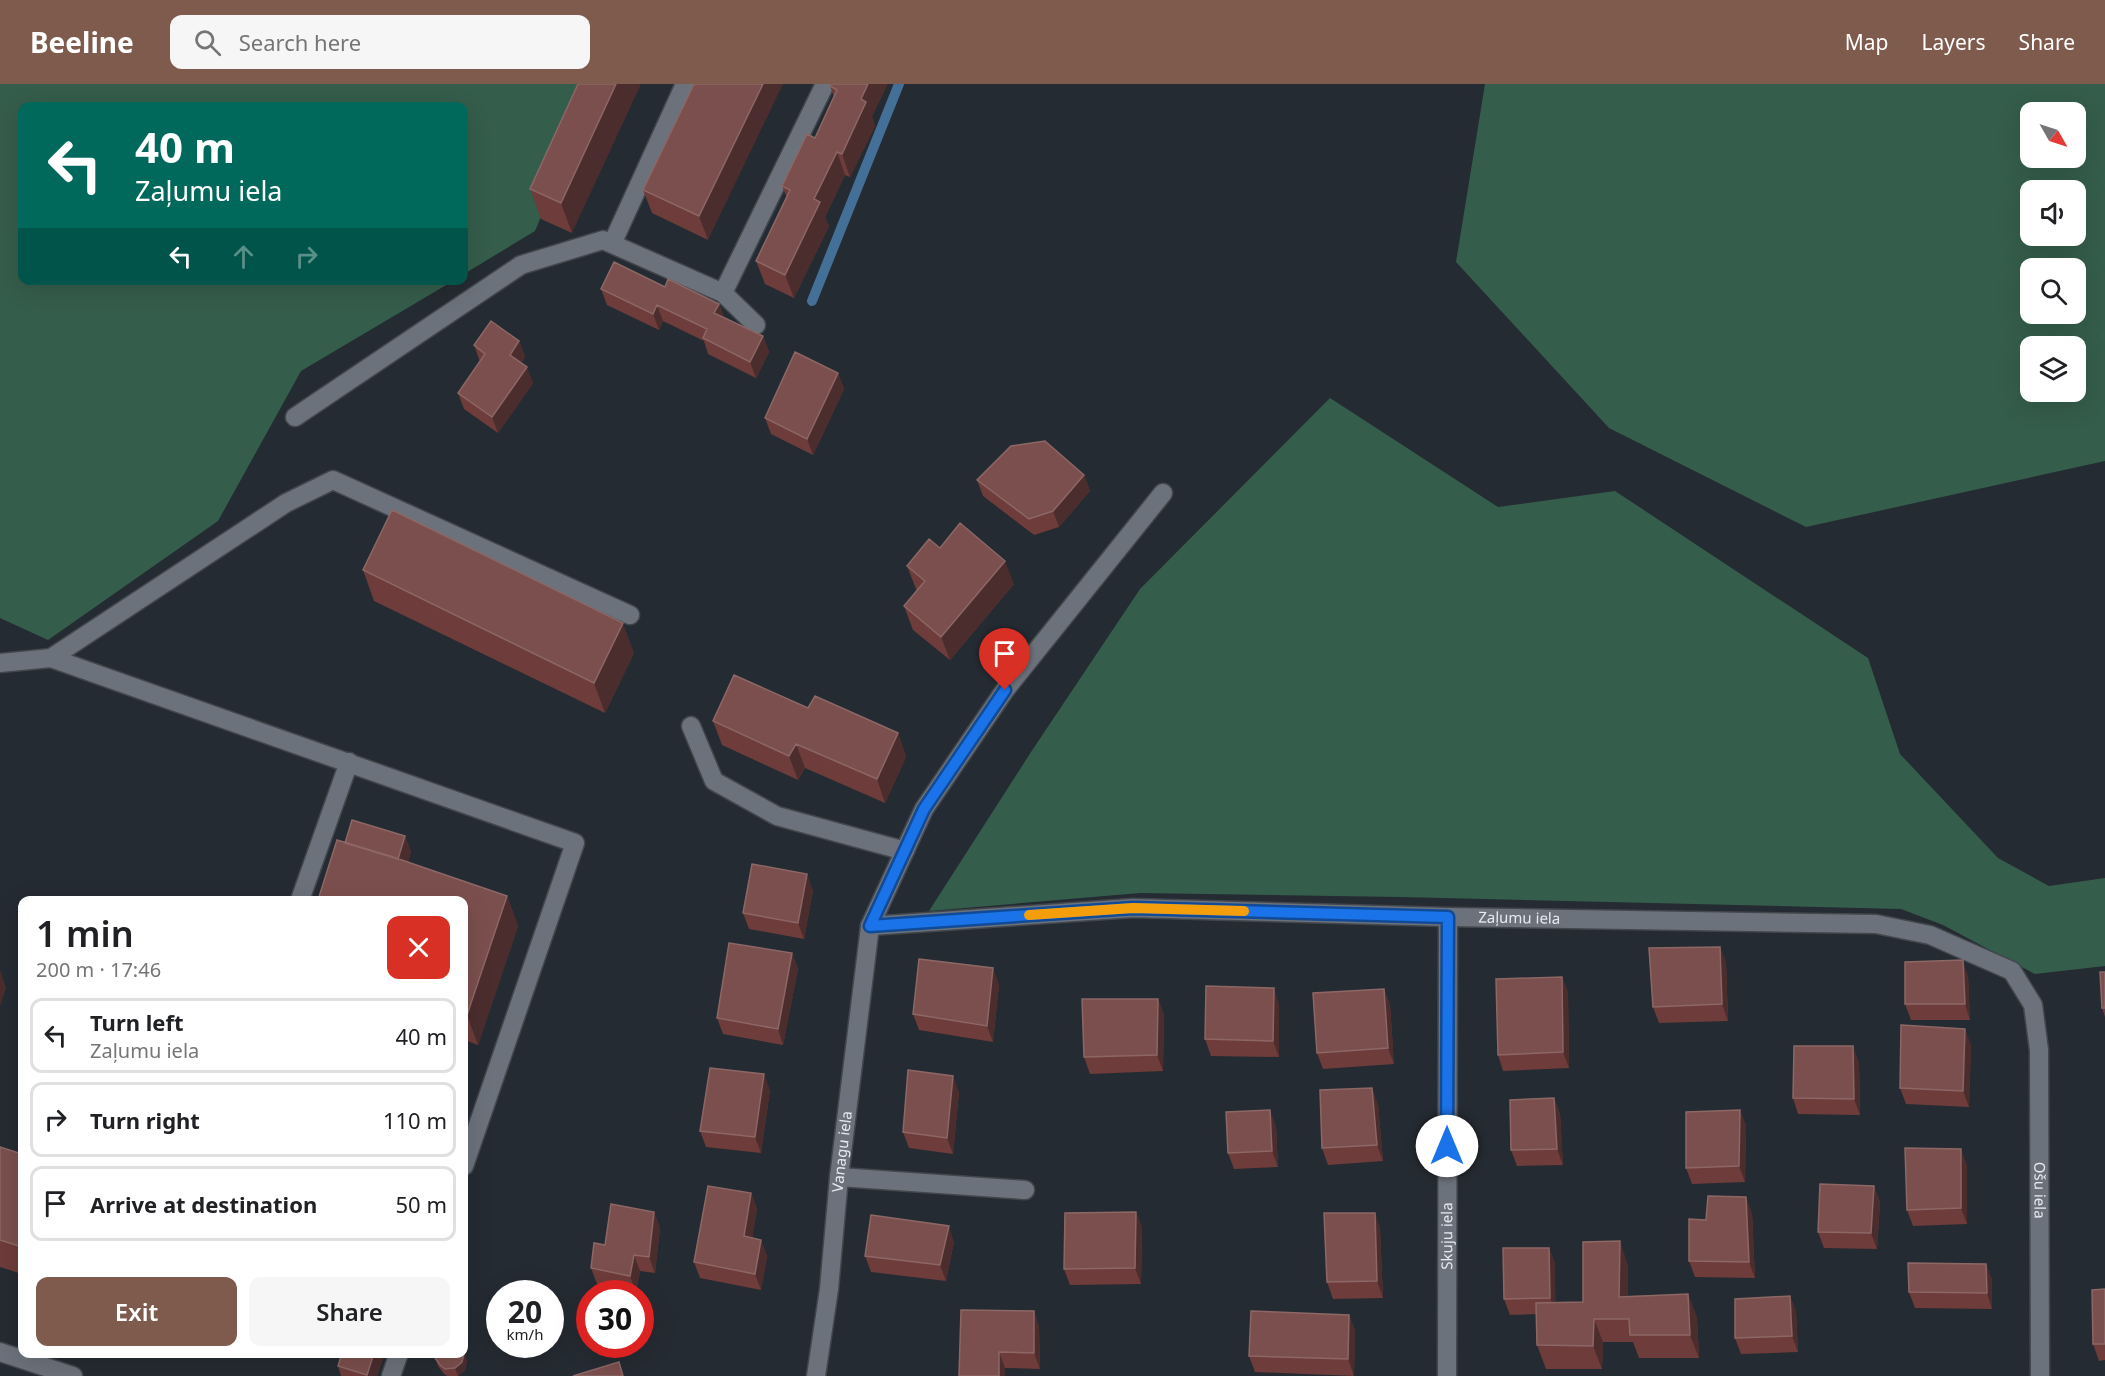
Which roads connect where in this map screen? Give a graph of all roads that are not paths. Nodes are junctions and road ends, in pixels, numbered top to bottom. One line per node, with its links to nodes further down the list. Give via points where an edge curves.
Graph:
1 (685, 84): 3 (street)
2 (825, 84): 4 (street)
3 (612, 244): 4 (street); 6 (street, via 603,240 521,265)
4 (723, 292): 5 (street)
5 (756, 325)
6 (295, 417)
7 (1163, 494): 13 (street, Vanagu iela, via 1005,690 924,809)
8 (630, 615): 9 (street, via 333,480 286,503)
9 (51, 658): 10 (street); 12 (street)
10 (0, 663)
11 (691, 726): 13 (street, via 714,781 777,816)
12 (349, 762): 14 (street); 18 (street, via 574,843)
13 (905, 851): 16 (street, Vanagu iela)
14 (301, 896)
15 (1448, 917): 16 (street, Zaļumu iela, via 1133,908); 17 (street, Zaļumu iela, via 1876,924 1930,936 2012,971); 28 (street, Skuju iela)
16 (870, 926): 19 (street, Vanagu iela)
17 (2033, 1005): 29 (street, Ošu iela, via 2039,1050)
18 (468, 1154)
19 (839, 1177): 20 (street); 27 (street, Vanagu iela)
20 (1025, 1190)
21 (0, 1352): 22 (street)
22 (18, 1358)
23 (18, 1358): 25 (street)
24 (397, 1358): 26 (street)
25 (73, 1376)
26 (391, 1376)
27 (816, 1376)
28 (1447, 1376)
29 (2040, 1376)

